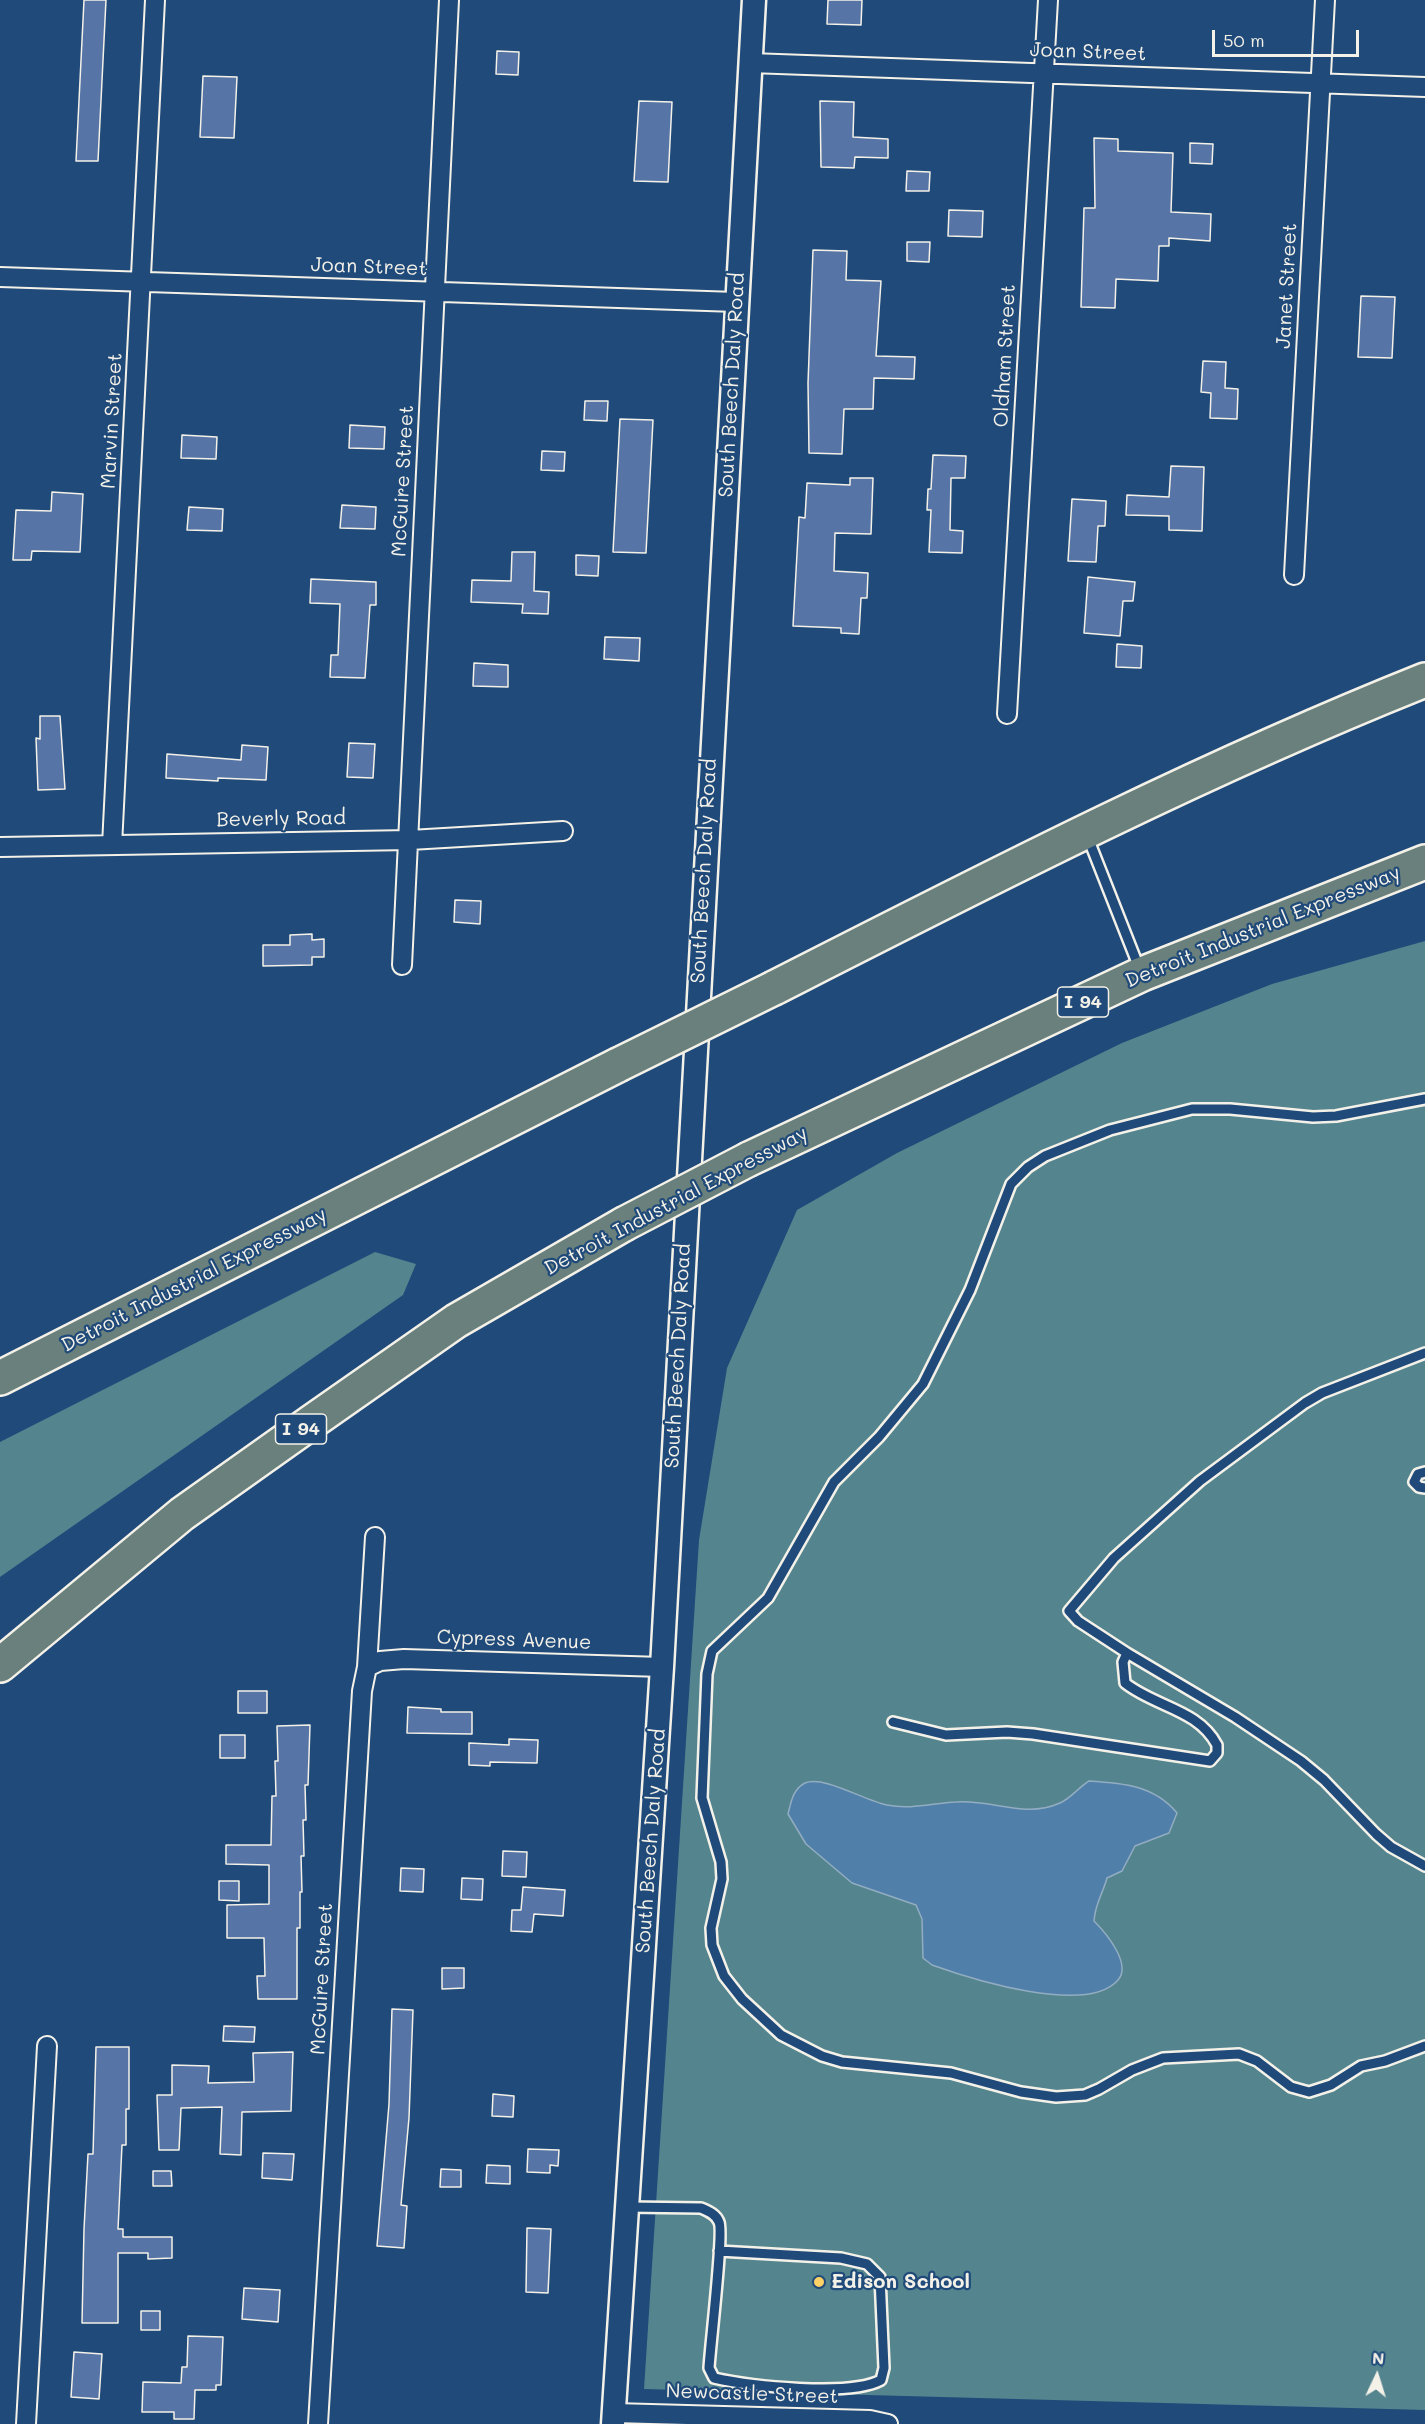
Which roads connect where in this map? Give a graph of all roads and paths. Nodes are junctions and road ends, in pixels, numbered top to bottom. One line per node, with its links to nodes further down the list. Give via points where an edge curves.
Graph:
1 (155, 0): 11 (street, Marvin Street)
2 (449, 0): 12 (street, McGuire Street)
3 (754, 0): 6 (street, South Beech Daly Road)
4 (1048, 0): 7 (street, Oldham Street)
5 (1325, 0): 8 (street, Janet Street)
6 (750, 63): 7 (street, Joan Street); 13 (street, South Beech Daly Road)
7 (1043, 73): 8 (street, Joan Street); 16 (street, Oldham Street)
8 (1320, 83): 9 (street, Joan Street); 14 (street, Janet Street)
9 (1425, 87)
10 (0, 277): 11 (street, Joan Street)
11 (142, 282): 12 (street, Joan Street); 20 (street, Marvin Street)
12 (434, 291): 13 (street, Joan Street); 19 (street, McGuire Street)
13 (736, 302): 34 (street, South Beech Daly Road)
14 (1294, 575)
15 (1425, 680): 17 (highway, Detroit Industrial Expressway, via 1332,717)
16 (1007, 714)
17 (1084, 830): 24 (lane); 27 (highway, Detroit Industrial Expressway, bridge)
18 (563, 831): 19 (street, Beverly Road)
19 (410, 840): 20 (street, Beverly Road); 23 (street, McGuire Street)
20 (112, 845): 21 (street, Beverly Road)
21 (0, 847)
22 (1425, 862): 24 (highway, Detroit Industrial Expressway / I 94)
23 (402, 964)
24 (1142, 974): 32 (highway, Detroit Industrial Expressway / I 94, bridge, via 749,1159 624,1224 456,1321 182,1514)
25 (1425, 1099): 38 (lane, via 1324,1117 1192,1109 1110,1130 1045,1156 1028,1167 1011,1184 970,1290 923,1384 886,1430 834,1482 768,1598 712,1651 707,1674 702,1798 721,1862 722,1879 711,1928 718,1964 742,1999 774,2029 822,2056 842,2062 951,2073 1056,2097 1085,2095 1163,2058 1239,2054 1257,2061 1291,2087 1309,2092 1331,2085 1361,2066)
26 (1425, 1353): 31 (lane, via 1305,1403 1200,1481 1114,1558 1069,1611)
27 (0, 1378)
28 (1425, 1472): 29 (lane, via 1418,1474 1414,1482)
29 (1425, 1488)
30 (375, 1537): 33 (street, McGuire Street)
31 (1127, 1653): 35 (lane, via 1123,1662 1125,1683 1204,1726 1217,1745 1217,1753 1210,1761 1033,1734 946,1735); 36 (lane, via 1301,1761 1391,1847)
32 (0, 1665)
33 (367, 1667): 34 (street, Cypress Avenue, via 380,1661 404,1659); 43 (street, McGuire Street, via 362,1691)
34 (662, 1667): 39 (street, South Beech Daly Road)
35 (893, 1722)
36 (1425, 1866)
37 (47, 2046): 42 (street)
38 (1425, 2046)
39 (627, 2207): 40 (lane, via 689,2207 711,2212 721,2228); 41 (street, South Beech Daly Road)
40 (719, 2251): 40 (lane, via 709,2368 714,2378 825,2389 870,2386 881,2380 884,2368 880,2277 867,2264 841,2258)
41 (613, 2418): 44 (street, Newcastle Street, via 870,2420)
42 (26, 2424)
43 (318, 2424)
44 (888, 2424)

